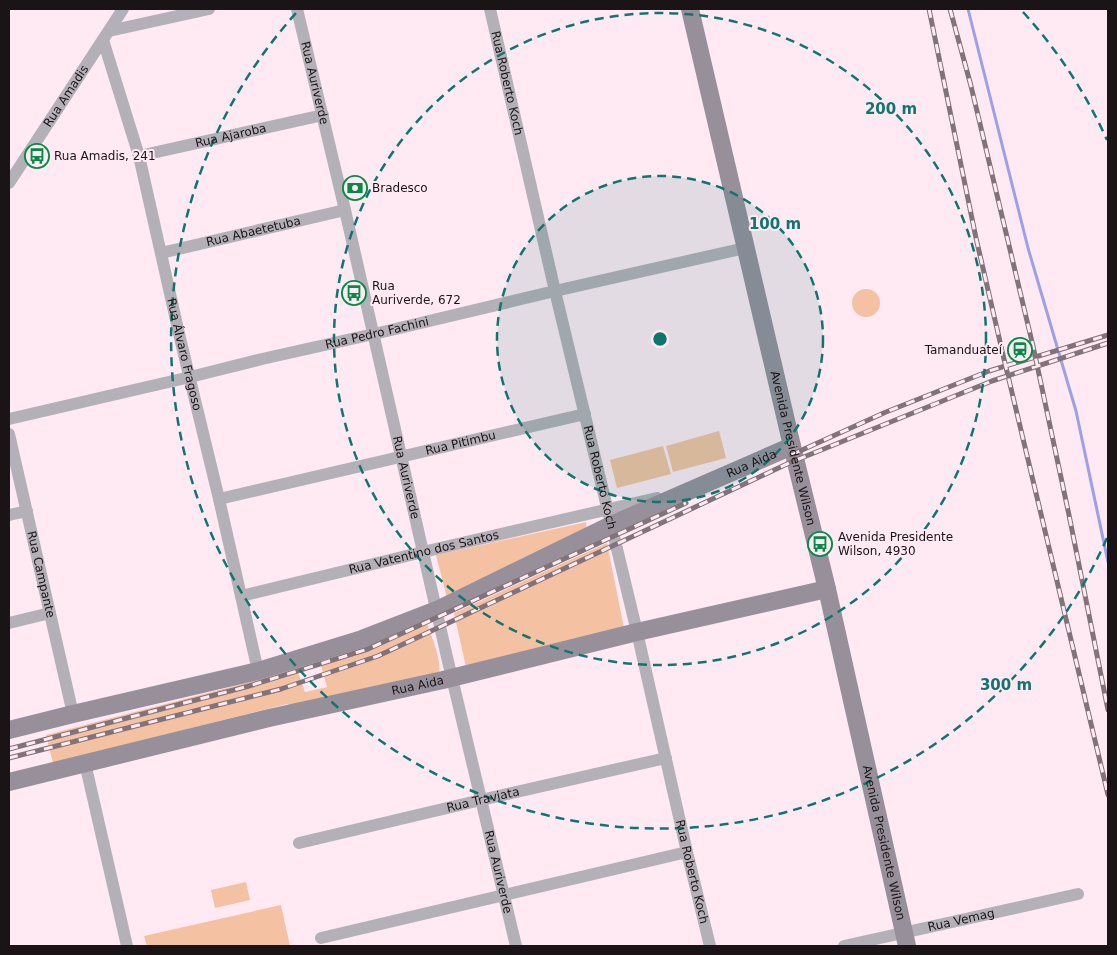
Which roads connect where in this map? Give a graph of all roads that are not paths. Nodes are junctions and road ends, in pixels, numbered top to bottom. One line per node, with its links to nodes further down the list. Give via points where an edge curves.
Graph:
1 (124, 9): 6 (street); 7 (street, Rua Amadis)
2 (209, 9): 6 (street)
3 (297, 9): 8 (street, Rua Auriverde)
4 (490, 9): 14 (street, Rua Roberto Koch)
5 (690, 9): 12 (street, Avenida Presidente Wilson)
6 (133, 26): 7 (street)
7 (106, 35): 9 (street, Rua Álvaro Fragoso); 10 (street, Rua Amadis)
8 (323, 115): 9 (street, Rua Ajaroba); 11 (street, Rua Auriverde)
9 (139, 156): 13 (street, Rua Álvaro Fragoso)
10 (9, 183)
11 (345, 210): 13 (street, Rua Abaetetuba); 15 (street, Rua Auriverde)
12 (745, 248): 14 (street, Rua Pedro Fachini); 20 (street, Avenida Presidente Wilson)
13 (161, 253): 16 (street, Rua Álvaro Fragoso)
14 (554, 291): 15 (street, Rua Pedro Fachini); 17 (street, Rua Roberto Koch)
15 (374, 334): 16 (street, Rua Pedro Fachini); 21 (street, Rua Auriverde)
16 (190, 377): 18 (street, Rua Pedro Fachini); 22 (street, Rua Álvaro Fragoso)
17 (585, 414): 21 (street, Rua Pitimbu); 25 (street, Rua Roberto Koch)
18 (9, 419)
19 (9, 434): 23 (street, Rua Campante)
20 (792, 446): 25 (street, Rua Aida, via 690,490); 27 (street, Avenida Presidente Wilson)
21 (401, 458): 22 (street, Rua Pitimbu); 26 (street, Rua Auriverde)
22 (219, 499): 28 (street, Rua Álvaro Fragoso)
23 (26, 511): 24 (street); 30 (street, Rua Campante)
24 (9, 515)
25 (609, 518): 26 (street, Rua Vatentino dos Santos); 29 (street, Rua Aida); 32 (street, Rua Roberto Koch)
26 (423, 552): 28 (street, Rua Vatentino dos Santos); 29 (street, Rua Auriverde)
27 (827, 589): 32 (street, Rua Aida); 46 (street, Avenida Presidente Wilson)
28 (241, 596): 33 (street, Rua Álvaro Fragoso)
29 (437, 610): 33 (street, Rua Aida, via 362,639); 34 (street, Rua Auriverde)
30 (50, 613): 31 (street); 35 (street, Rua Campante)
31 (9, 623)
32 (637, 632): 34 (street, Rua Aida); 37 (street, Rua Roberto Koch)
33 (258, 672): 35 (street, Rua Aida)
34 (453, 678): 38 (street, Rua Aida); 40 (street, Rua Auriverde)
35 (73, 714): 36 (street, Rua Aida)
36 (9, 730)
37 (666, 758): 40 (street, Rua Traviata); 42 (street, Rua Roberto Koch)
38 (85, 763): 39 (street, Rua Aida); 47 (street)
39 (9, 782)
40 (481, 800): 41 (street, Rua Traviata); 44 (street, Rua Auriverde)
41 (299, 843)
42 (687, 852): 44 (street); 49 (street, Rua Roberto Koch)
43 (1078, 894): 46 (street, Rua Vemag)
44 (504, 895): 45 (street); 48 (street, Rua Auriverde)
45 (321, 938)
46 (905, 939): 50 (street, Rua Vemag)
47 (127, 946)
48 (516, 946)
49 (710, 946)
50 (844, 946)

